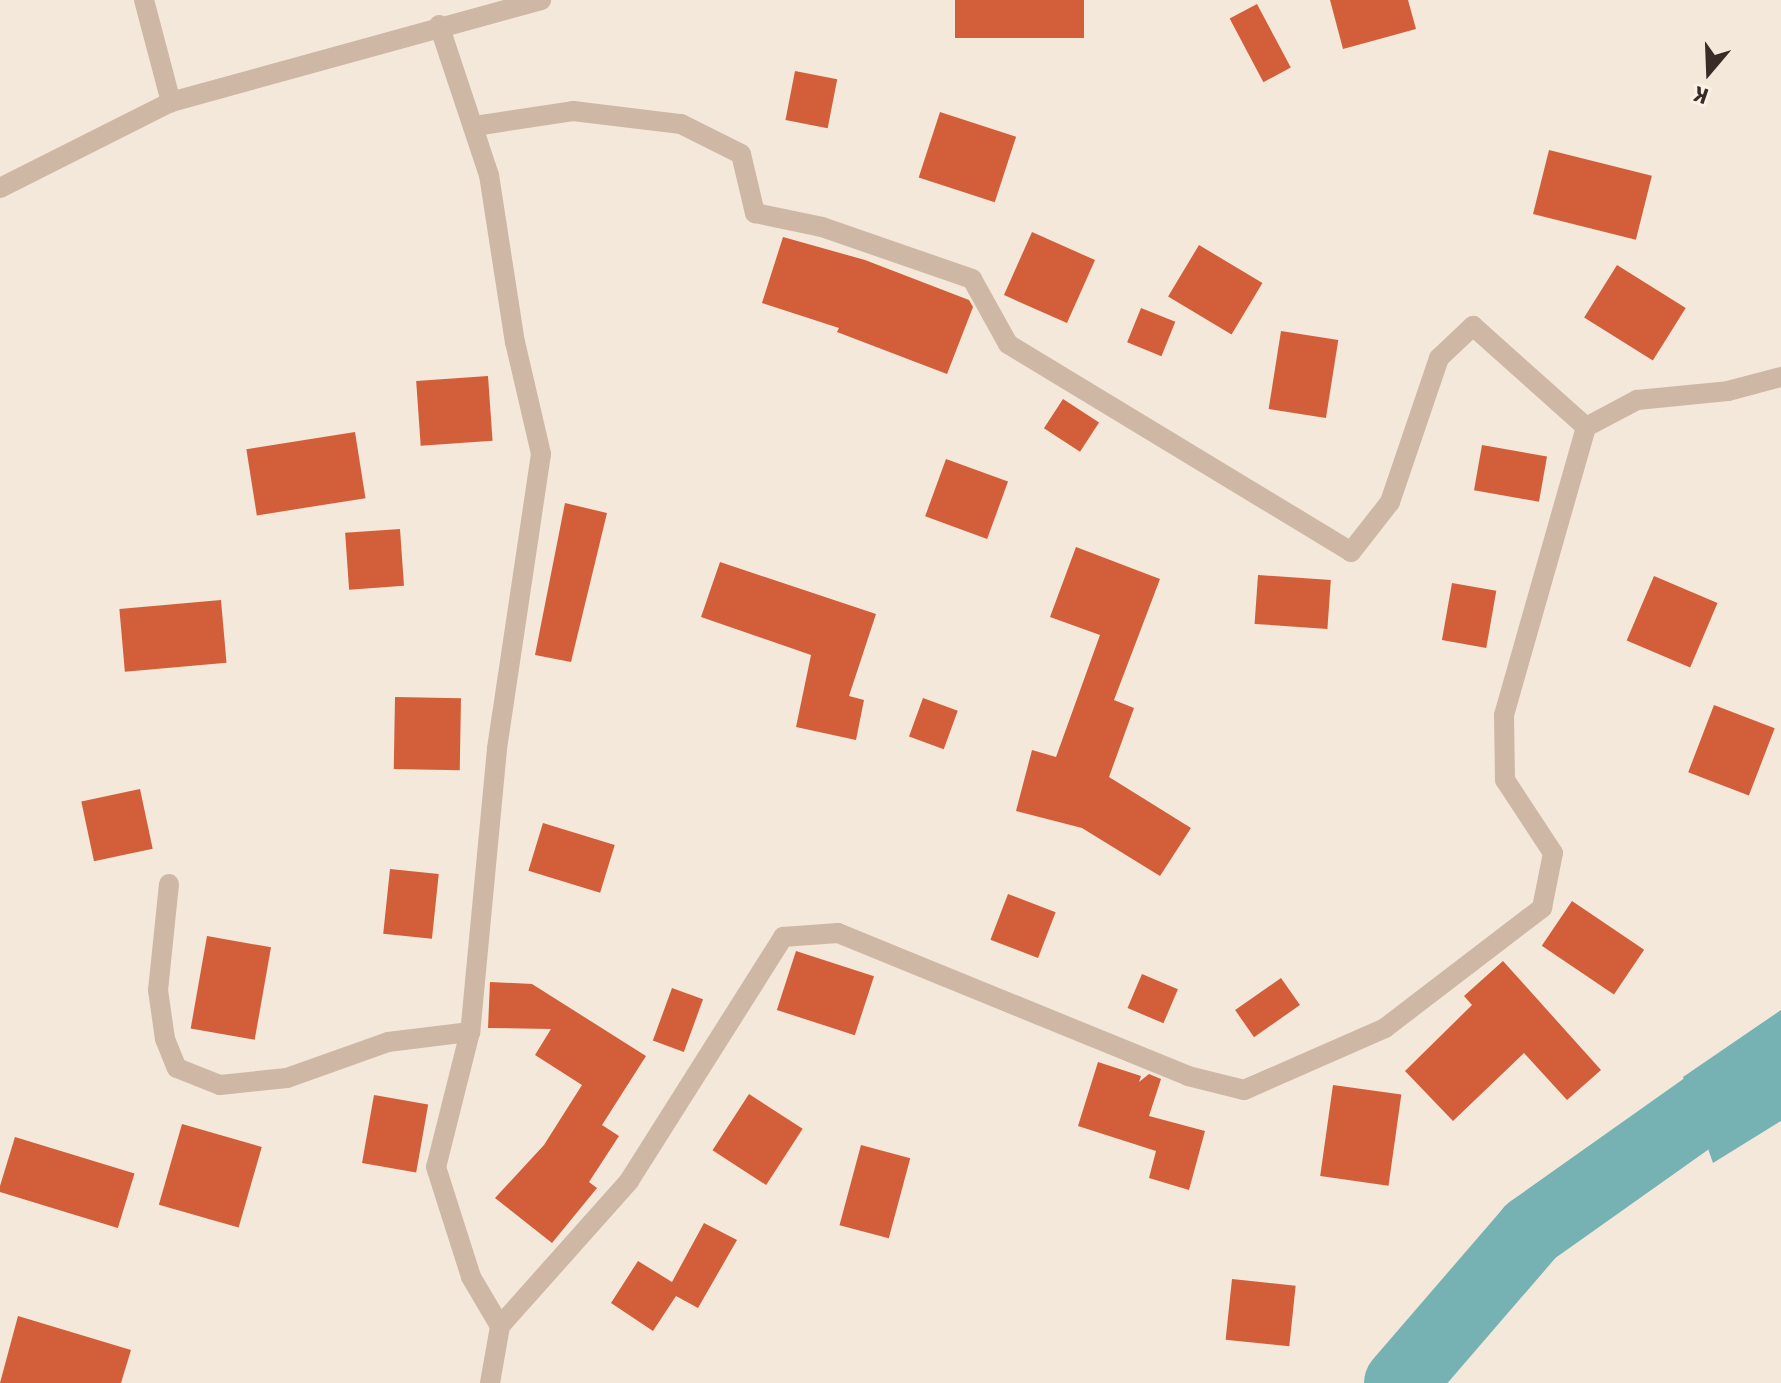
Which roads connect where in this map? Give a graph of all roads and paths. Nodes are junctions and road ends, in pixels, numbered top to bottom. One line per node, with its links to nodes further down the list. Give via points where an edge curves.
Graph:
1 (144, 0): 4 (street)
2 (541, 0): 3 (street)
3 (439, 25): 4 (street); 5 (street)
4 (171, 102): 6 (street)
5 (475, 126): 8 (street, via 573,111 681,124 741,154 755,213 822,227 972,279 1008,344 1351,552 1390,502 1439,358 1473,326); 10 (street, via 541,454 497,749)
6 (0, 188)
7 (1781, 377): 8 (street, via 1728,391 1637,400)
8 (1586, 427): 11 (street, via 1504,715 1505,780 1553,853 1542,908 1385,1028 1244,1090 1188,1076 838,933 783,937 629,1181)
9 (169, 884): 10 (street, via 158,990 165,1039 177,1068 220,1085 287,1078 388,1042)
10 (470, 1032): 11 (street, via 436,1167 471,1277)
11 (500, 1326): 12 (street)
12 (490, 1383)

